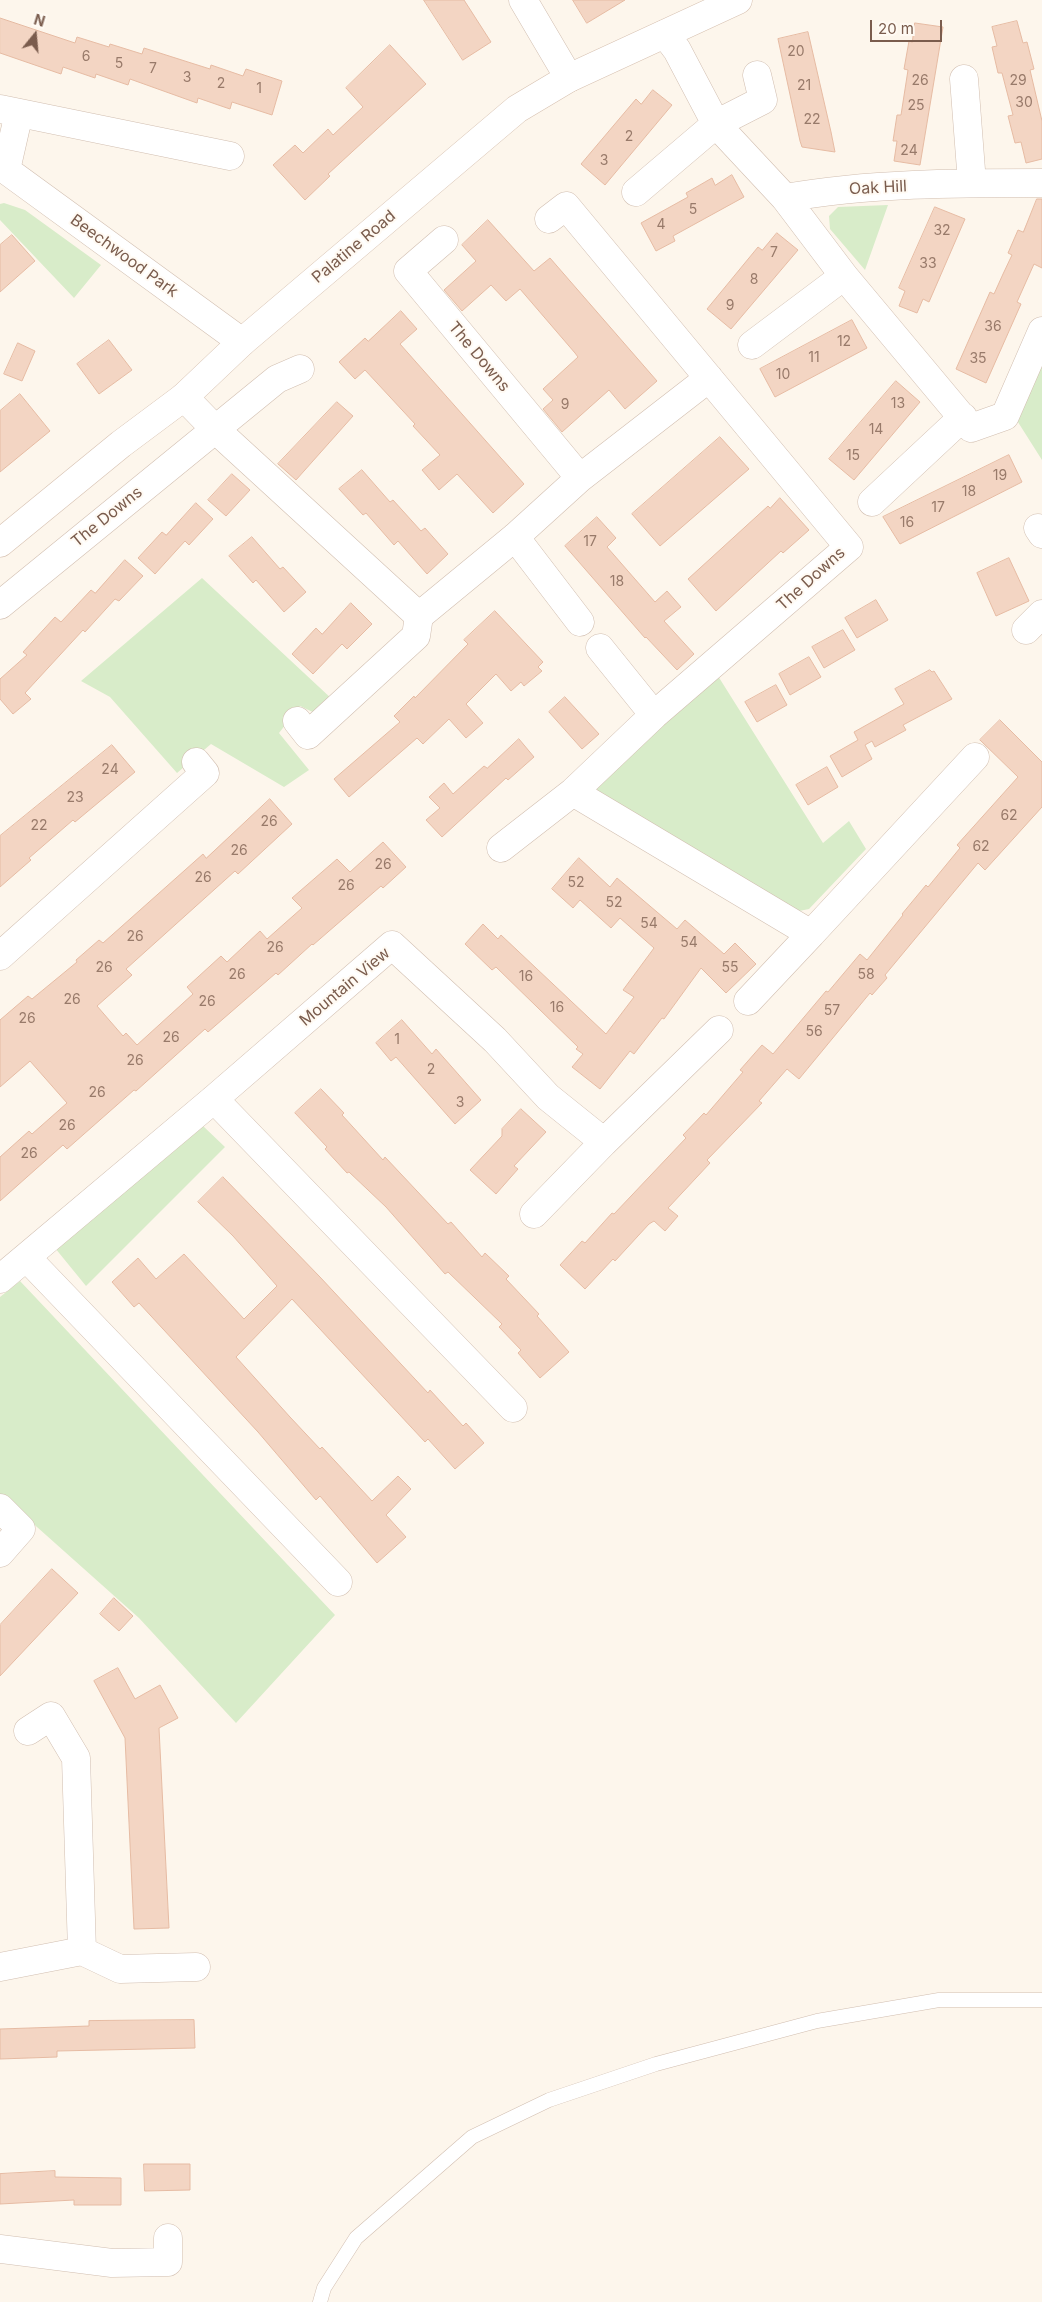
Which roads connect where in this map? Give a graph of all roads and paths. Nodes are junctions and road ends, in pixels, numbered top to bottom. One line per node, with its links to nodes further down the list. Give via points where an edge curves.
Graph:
1 (523, 0): 5 (street)
2 (738, 0): 3 (street, Palatine Road)
3 (664, 34): 5 (street, Palatine Road); 8 (street, via 677,50)
4 (757, 75): 8 (street, via 763,100)
5 (569, 78): 19 (street, Palatine Road, via 517,109)
6 (964, 79): 11 (street)
7 (10, 111): 9 (street, Beechwood Park); 10 (street, Beechwood Park)
8 (716, 124): 13 (street); 14 (street)
9 (230, 156)
10 (3, 174): 19 (street, Beechwood Park)
11 (972, 183): 12 (street, Oak Hill); 14 (street, Oak Hill, via 824,191)
12 (1042, 183)
13 (636, 192)
14 (785, 198): 17 (street)
15 (549, 219): 22 (street, The Downs, via 566,206)
16 (444, 240): 26 (street, The Downs, via 408,271)
17 (844, 276): 20 (street); 24 (street)
18 (1042, 331): 24 (street, via 1005,416 971,428)
19 (242, 342): 23 (street, Palatine Road)
20 (752, 345)
21 (300, 370): 25 (street, The Downs, via 277,379)
22 (709, 378): 26 (street); 34 (street, The Downs, via 849,547)
23 (184, 397): 25 (street); 29 (street, Palatine Road)
24 (963, 417): 27 (street)
25 (215, 429): 30 (street, The Downs); 31 (street)
26 (580, 478): 28 (street)
27 (872, 502)
28 (515, 537): 31 (street); 32 (street)
29 (0, 542)
30 (0, 605)
31 (419, 616): 35 (street, via 416,636 308,735)
32 (580, 622)
33 (600, 648): 34 (street)
34 (654, 716): 38 (street, The Downs)
35 (297, 721)
36 (975, 757): 40 (street)
37 (196, 762): 41 (street, via 204,772)
38 (573, 792): 39 (street, The Downs); 40 (street)
39 (501, 848)
40 (811, 934): 42 (street)
41 (0, 956)
42 (748, 1001)
43 (719, 1030): 45 (street)
44 (214, 1099): 45 (street, Mountain View, via 392,945 495,1040 548,1097); 47 (street, Mountain View); 49 (street)
45 (604, 1142): 46 (street)
46 (534, 1214)
47 (27, 1258): 48 (street, Mountain View); 52 (street)
48 (0, 1279)
49 (513, 1408)
50 (0, 1508): 51 (street, via 21,1529)
51 (0, 1553)
52 (338, 1582)
53 (28, 1731): 54 (street, via 51,1716 76,1758)
54 (82, 1951): 55 (street); 56 (street, via 120,1969)
55 (0, 1967)
56 (196, 1968)
57 (1042, 2000): 60 (lane, via 939,2000 817,2021 656,2064 549,2100 472,2137 356,2238 324,2288)
58 (168, 2238): 59 (street, via 168,2262 112,2263)
59 (0, 2249)
60 (320, 2302)

